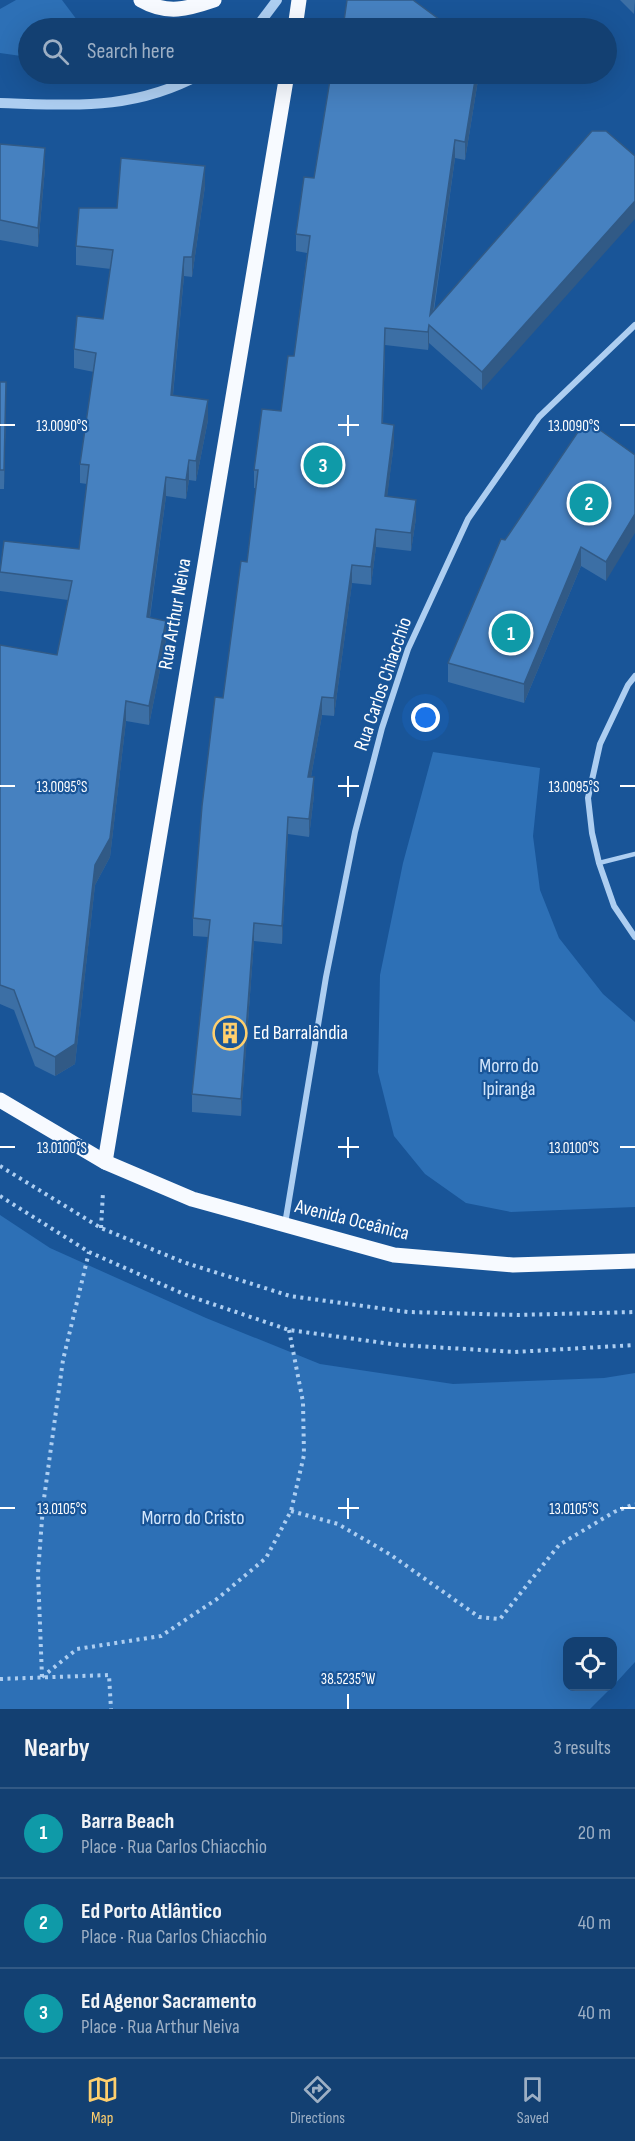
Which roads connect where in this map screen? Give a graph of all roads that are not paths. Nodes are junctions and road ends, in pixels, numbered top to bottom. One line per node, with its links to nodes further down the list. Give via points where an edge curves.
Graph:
1 (141, 0): 2 (main road, via 152,6 185,10)
2 (214, 0)
3 (277, 0): 5 (street)
4 (299, 0): 6 (main road)
5 (264, 18)
6 (296, 18)
7 (179, 84): 9 (street, via 141,98 83,106)
8 (285, 84): 16 (main road, Rua Arthur Neiva)
9 (0, 103)
10 (635, 325): 17 (street, Rua Carlos Chiacchio, via 539,417 468,519 408,649 382,728 356,832 326,977)
11 (635, 676): 13 (street, via 600,744 588,798)
12 (635, 854): 13 (lane)
13 (599, 863): 14 (street, via 614,906)
14 (635, 937)
15 (0, 1100): 16 (main road, Avenida Oceânica)
16 (105, 1162): 17 (main road, Avenida Oceânica, via 192,1199)
17 (285, 1226): 18 (main road, Avenida Oceânica, via 394,1255 513,1265)
18 (635, 1261)

